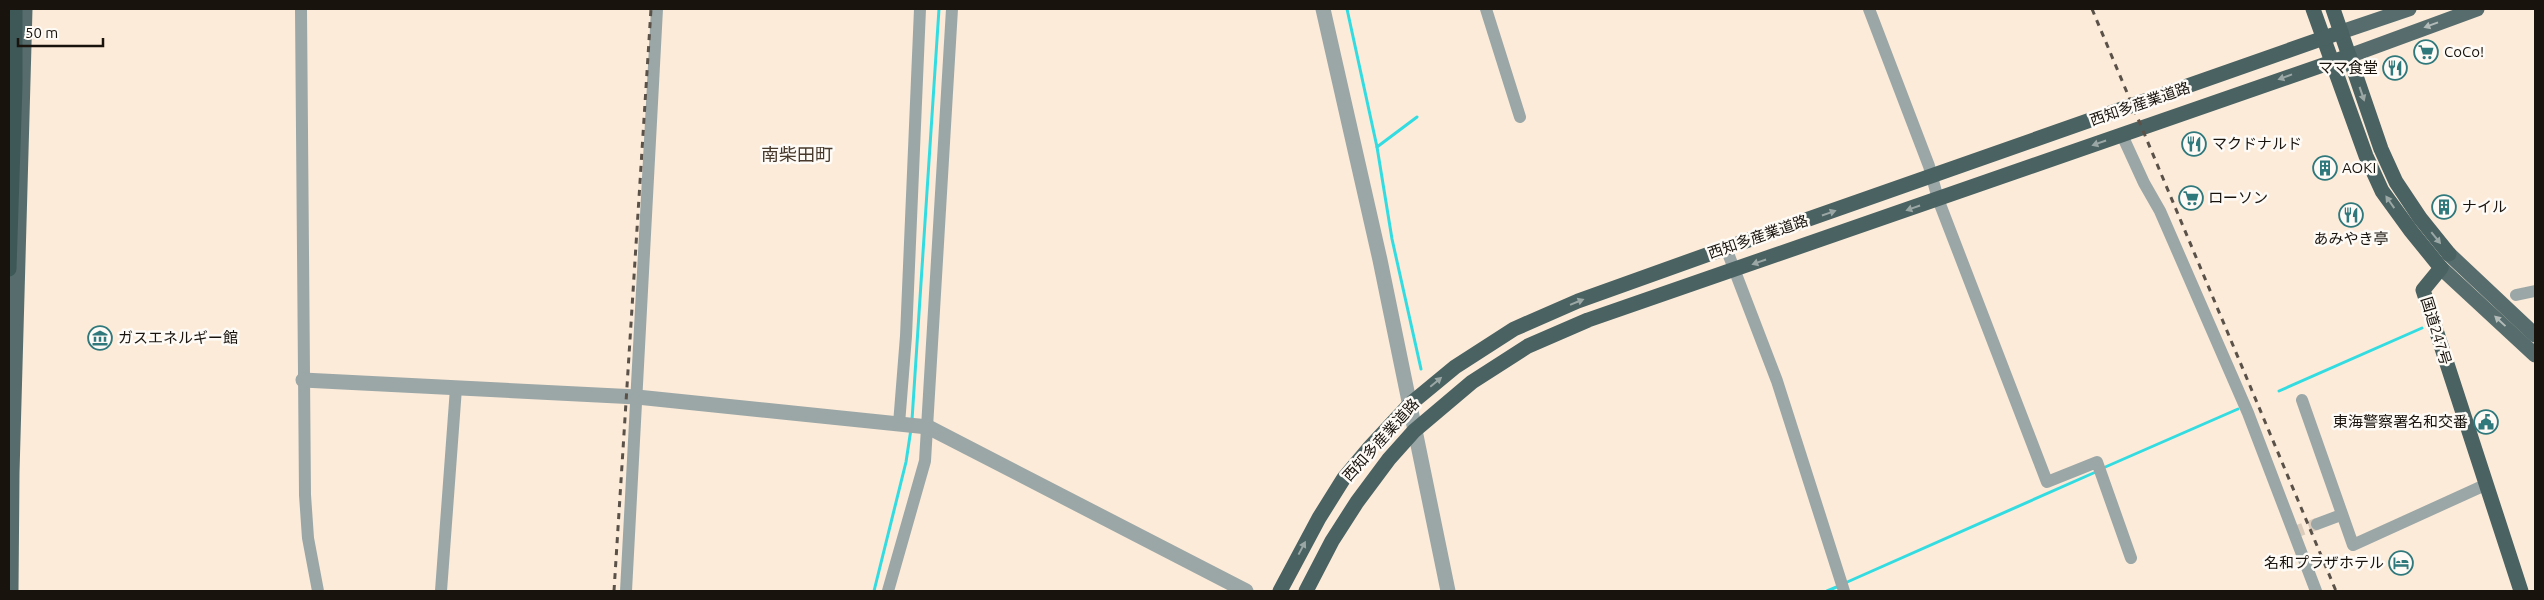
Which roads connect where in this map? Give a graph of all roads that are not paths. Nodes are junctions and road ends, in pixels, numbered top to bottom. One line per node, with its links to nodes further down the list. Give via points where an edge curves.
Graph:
1 (15, 9): 24 (highway, bridge)
2 (25, 9): 24 (main road)
3 (302, 9): 31 (street)
4 (657, 9): 33 (street)
5 (920, 9): 36 (street, via 907,327)
6 (952, 9): 37 (street)
7 (1323, 9): 35 (street)
8 (1486, 9): 18 (street)
9 (1869, 9): 20 (street)
10 (2313, 9): 15 (highway)
11 (2333, 9): 14 (highway)
12 (2409, 9): 14 (main road)
13 (2477, 9): 16 (main road, one-way to 16)
14 (2341, 32): 15 (highway, 西知多産業道路); 16 (highway)
15 (2324, 39): 17 (highway); 20 (highway, 西知多産業道路)
16 (2349, 56): 17 (highway, 西知多産業道路); 23 (highway, one-way to 23, via 2381,149 2396,182)
17 (2332, 62): 19 (highway, 西知多産業道路, one-way to 19); 25 (highway, one-way to 17, via 2382,191)
18 (1520, 118)
19 (2122, 135): 21 (highway, 西知多産業道路, one-way to 21); 53 (street, via 2208,318)
20 (1932, 177): 21 (street); 22 (highway, 西知多産業道路, one-way to 20)
21 (1938, 200): 26 (highway, 西知多産業道路, one-way to 26); 42 (street, via 2048,482 2097,462)
22 (1726, 248): 26 (street); 35 (highway, 西知多産業道路, one-way to 22, via 1455,367 1514,329 1578,301)
23 (2448, 254): 29 (main road)
24 (12, 265): 43 (main road)
25 (2442, 268): 30 (main road, one-way to 25); 39 (highway, 国道247号, via 2423,290)
26 (1736, 270): 38 (highway, 西知多産業道路, via 1588,320 1528,346 1472,382); 52 (street, via 1777,381)
27 (2535, 291): 28 (street)
28 (2516, 295)
29 (2535, 335)
30 (2535, 355)
31 (303, 380): 32 (street); 44 (street, via 308,538)
32 (456, 388): 33 (street); 45 (street)
33 (637, 397): 36 (street); 46 (street)
34 (2302, 400): 40 (street)
35 (1409, 405): 38 (street); 49 (highway, 西知多産業道路, one-way to 35, via 1344,478)
36 (899, 424): 37 (street)
37 (928, 427): 47 (street, via 925,461); 48 (street)
38 (1414, 432): 50 (highway, 西知多産業道路, via 1357,502); 51 (street)
39 (2485, 485): 40 (street, via 2353,545); 54 (highway, 国道247号)
40 (2341, 515): 41 (street)
41 (2317, 524)
42 (2131, 558)
43 (11, 591)
44 (318, 591)
45 (441, 591)
46 (626, 591)
47 (888, 591)
48 (1246, 591)
49 (1280, 591)
50 (1306, 591)
51 (1448, 591)
52 (1844, 591)
53 (2316, 591)
54 (2521, 591)

